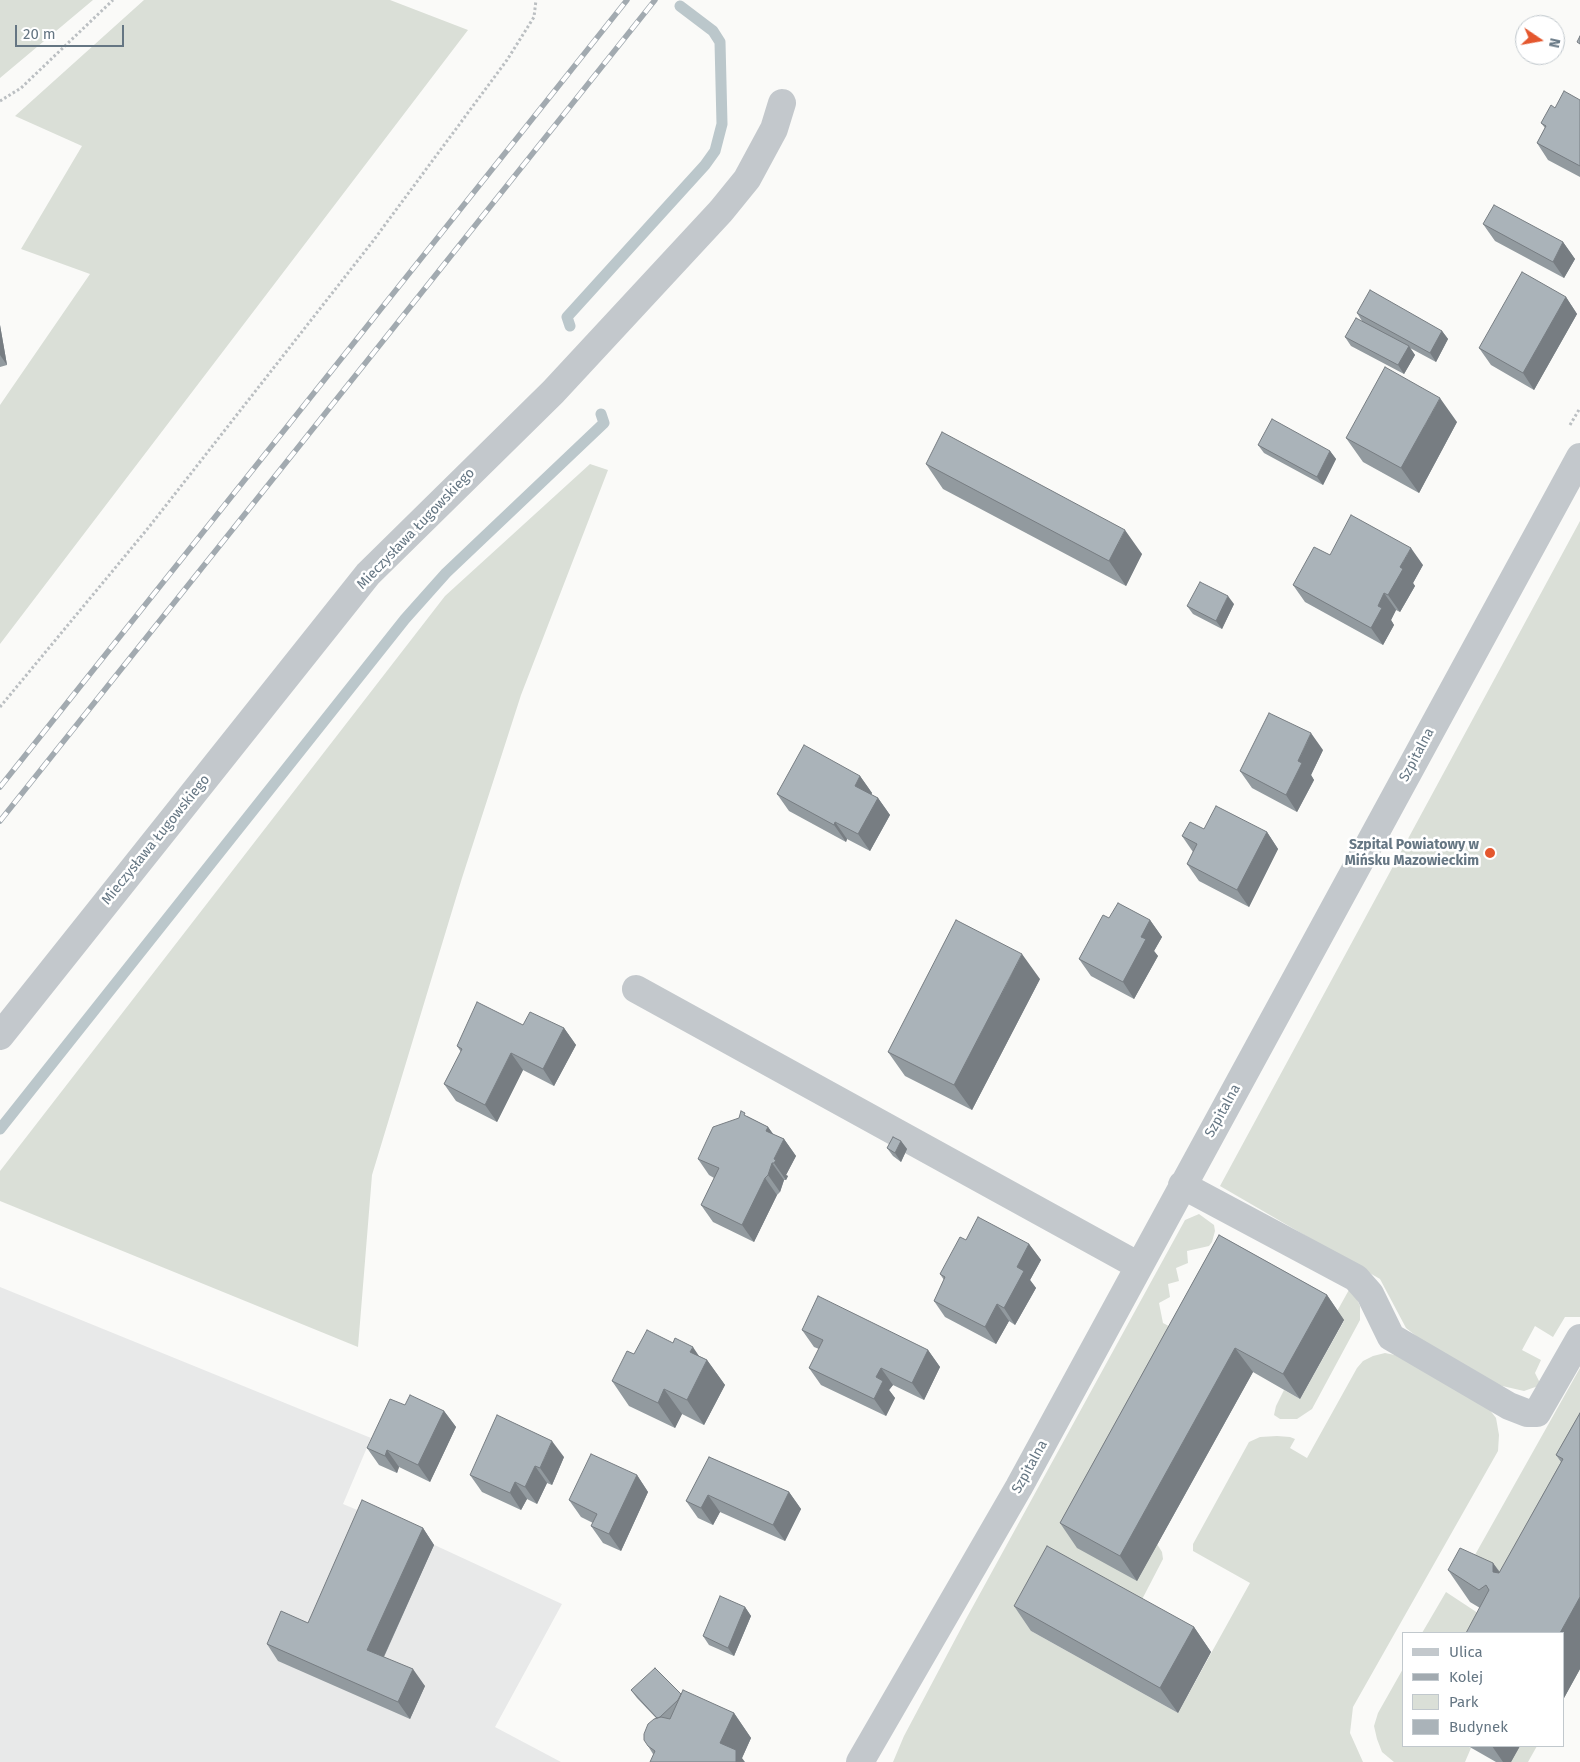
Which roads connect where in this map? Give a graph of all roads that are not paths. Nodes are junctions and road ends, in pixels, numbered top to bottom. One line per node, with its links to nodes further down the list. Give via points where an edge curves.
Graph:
1 (782, 103): 4 (street, Mieczysława Ługowskiego, via 774,130 746,179 721,211 552,392 368,574)
2 (1580, 457): 5 (street, Szpitalna)
3 (636, 988): 6 (street)
4 (0, 1036)
5 (1182, 1185): 6 (street, Szpitalna); 7 (street, via 1356,1278 1370,1294 1391,1338 1509,1406 1527,1413 1537,1413)
6 (1138, 1266): 8 (street, Szpitalna, via 1019,1488)
7 (1580, 1338)
8 (860, 1762)

